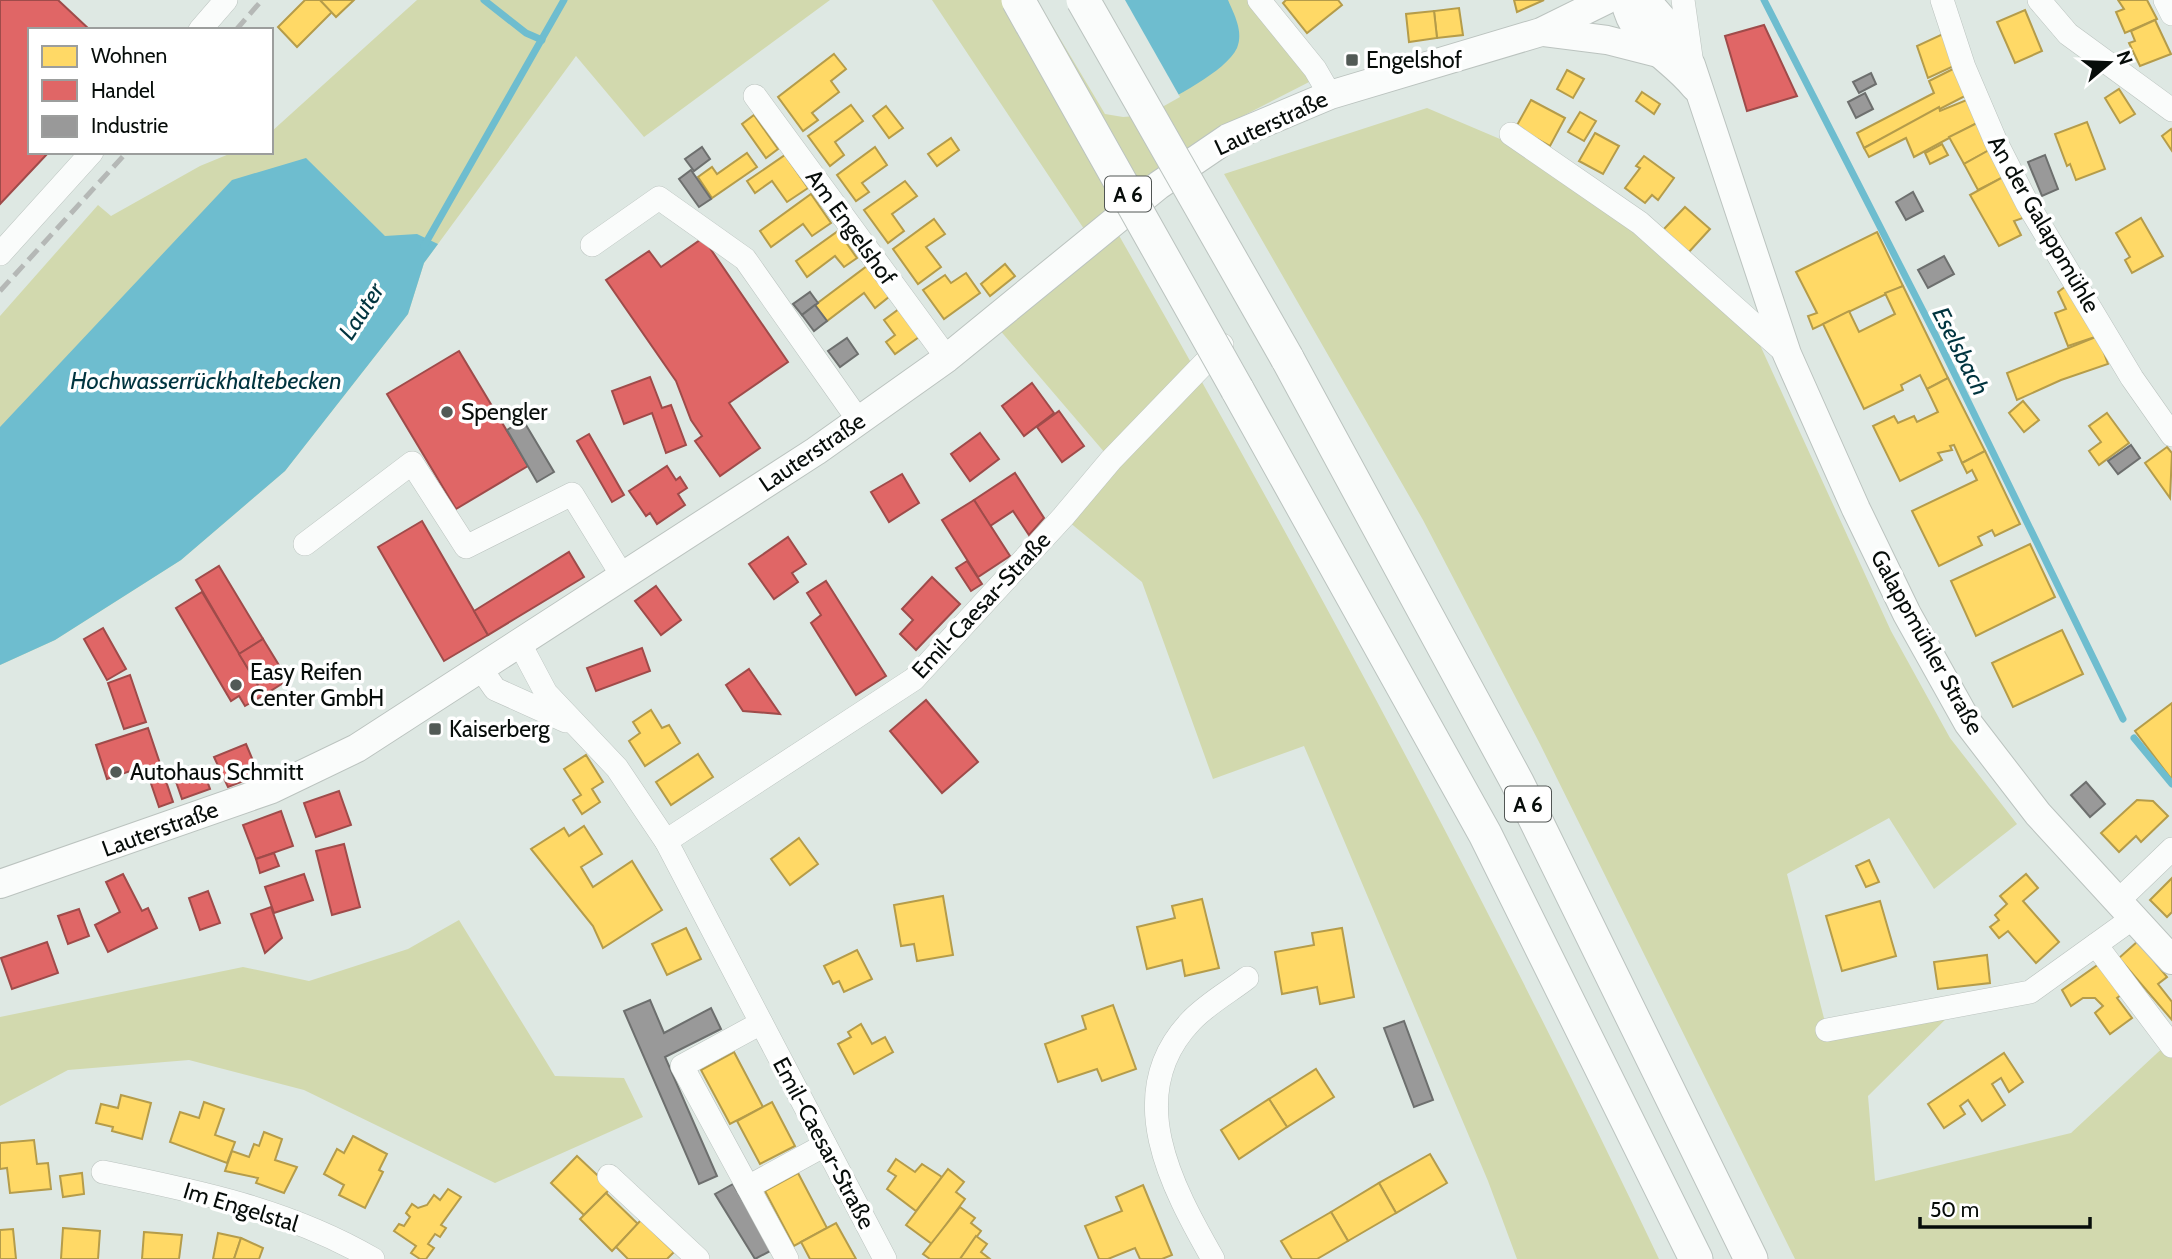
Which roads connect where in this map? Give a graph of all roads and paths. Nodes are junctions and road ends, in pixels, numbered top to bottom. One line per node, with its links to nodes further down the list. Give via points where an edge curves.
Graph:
1 (226, 0): 13 (street)
2 (1018, 0): 53 (highway, A 6, bridge, via 1485,834)
3 (1083, 0): 54 (highway, A 6, bridge, via 1287,358 1517,782)
4 (1259, 0): 17 (street, via 1315,69)
5 (1625, 0): 15 (main road, Galappmühler Straße, via 1631,23)
6 (1646, 0): 16 (main road, Galappmühler Straße, via 1673,31)
7 (1683, 0): 16 (street)
8 (1942, 0): 28 (street, An der Galappmühle, via 1990,130 2027,203 2132,378)
9 (2039, 0): 19 (street, via 2068,34)
10 (2165, 0): 12 (street)
11 (1592, 3): 14 (main road, Lauterstraße)
12 (2172, 14)
13 (202, 28)
14 (1541, 32): 15 (main road, via 1607,40); 17 (main road, Lauterstraße)
15 (1658, 53): 16 (main road, Galappmühler Straße)
16 (1699, 85): 25 (main road, Galappmühler Straße)
17 (1330, 95): 26 (main road, Lauterstraße, via 1251,126 1197,158)
18 (755, 96): 26 (street, Am Engelshof)
19 (2172, 110)
20 (1511, 134): 25 (street, Galappmühler Straße, via 1640,223)
21 (90, 154): 23 (street)
22 (592, 244): 27 (street, via 659,198 745,259)
23 (0, 254)
24 (1222, 345): 34 (street, Emil-Caesar-Straße, via 1111,460 914,679)
25 (1787, 354): 37 (main road, Galappmühler Straße, via 1902,603 1968,723 2038,814)
26 (947, 358): 27 (main road, Lauterstraße)
27 (859, 421): 30 (main road, Lauterstraße)
28 (2172, 435)
29 (305, 544): 30 (street, via 412,464 466,547 572,494)
30 (623, 577): 31 (main road, Lauterstraße)
31 (520, 644): 32 (main road, Lauterstraße); 33 (street, Emil-Caesar-Straße, via 547,693)
32 (481, 669): 33 (street, Emil-Caesar-Straße, via 495,689); 36 (main road, Lauterstraße, via 357,748 272,789)
33 (576, 726): 34 (street, Emil-Caesar-Straße, via 617,768)
34 (666, 841): 41 (street, Emil-Caesar-Straße)
35 (2172, 849): 37 (street)
36 (0, 884)
37 (2125, 910): 38 (street); 39 (main road, Galappmühler Straße)
38 (2096, 946): 42 (street, via 2029,992); 43 (street)
39 (2172, 960)
40 (1247, 978): 52 (street, via 1191,1021 1171,1049 1156,1111 1160,1147 1176,1189)
41 (761, 1023): 44 (street, Emil-Caesar-Straße); 47 (street, via 682,1066)
42 (1827, 1030)
43 (2172, 1046)
44 (825, 1145): 47 (street); 51 (street, Emil-Caesar-Straße)
45 (103, 1172): 48 (street, Im Engelstal, via 214,1195 290,1219)
46 (609, 1176): 49 (street)
47 (748, 1187): 50 (street)
48 (373, 1259)
49 (698, 1259)
50 (787, 1259)
51 (886, 1259)
52 (1213, 1259)
53 (1696, 1259)
54 (1751, 1259)

